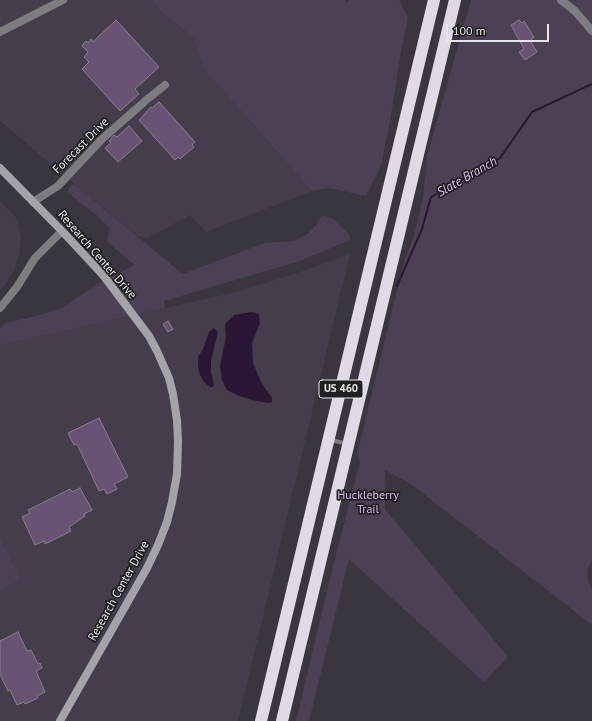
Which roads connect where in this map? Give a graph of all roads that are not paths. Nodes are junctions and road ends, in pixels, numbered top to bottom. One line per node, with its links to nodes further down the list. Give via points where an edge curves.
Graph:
1 (63, 0): 6 (street)
2 (434, 0): 12 (highway, US 460)
3 (455, 0): 13 (highway, US 460)
4 (561, 0): 5 (street, via 575,11)
5 (592, 31)
6 (0, 32)
7 (165, 85): 9 (street, Forecast Drive, via 102,139 58,186)
8 (0, 168): 9 (main road, Research Center Drive)
9 (33, 202): 10 (main road, Research Center Drive)
10 (62, 231): 11 (street, via 35,258); 14 (main road, Research Center Drive, via 103,275 149,336 169,378 177,420 178,442 177,474 172,502 158,545)
11 (0, 308)
12 (329, 439): 13 (lane); 15 (highway, US 460)
13 (348, 444): 16 (highway, US 460)
14 (60, 721)
15 (261, 721)
16 (282, 721)

